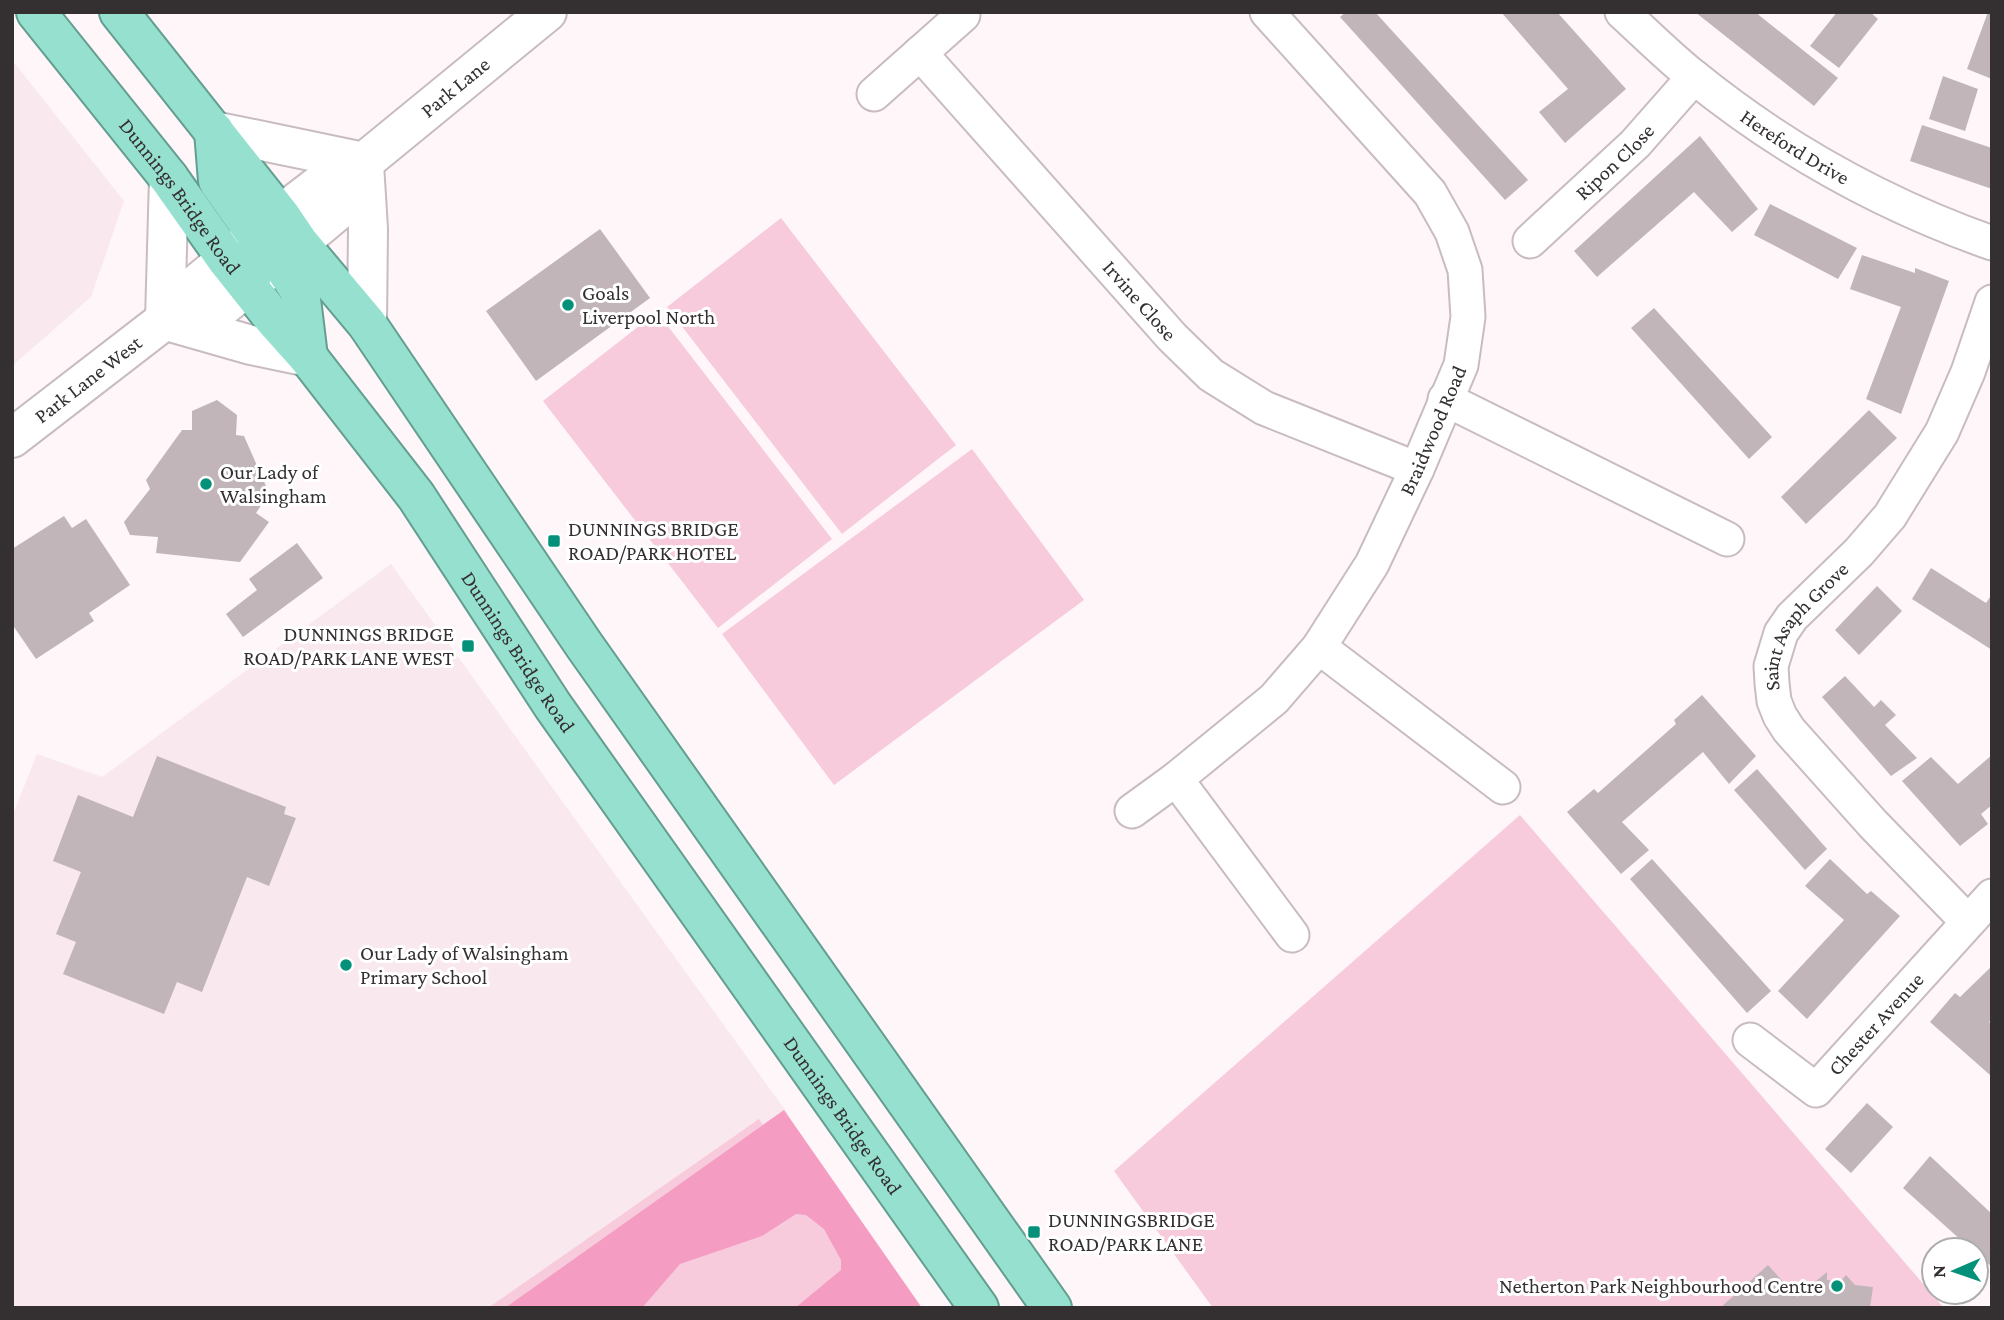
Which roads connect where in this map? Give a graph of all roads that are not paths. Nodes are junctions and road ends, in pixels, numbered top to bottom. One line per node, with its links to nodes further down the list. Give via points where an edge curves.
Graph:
1 (36, 12): 12 (highway, Dunnings Bridge Road)
2 (119, 12): 10 (highway)
3 (547, 12): 11 (street, Park Lane)
4 (1267, 12): 21 (street, Braidwood Road, via 1430,193 1452,232 1465,270 1468,317 1461,365)
5 (1622, 12): 8 (street, Hereford Drive)
6 (963, 15): 7 (street)
7 (920, 54): 9 (street); 23 (street, Irvine Close, via 1211,375 1264,408)
8 (1694, 77): 14 (street, Ripon Close, via 1635,144); 15 (street, Hereford Drive, via 1782,142 1872,194)
9 (874, 94)
10 (214, 131): 11 (street); 13 (highway)
11 (364, 162): 13 (street, Park Lane, via 319,185); 19 (street)
12 (169, 178): 16 (highway, Dunnings Bridge Road); 18 (street)
13 (278, 238): 16 (street, Park Lane West); 19 (highway); 20 (highway, via 300,291)
14 (1530, 242)
15 (1992, 243)
16 (238, 273): 18 (street, Park Lane West, via 217,311); 20 (highway, Dunnings Bridge Road)
17 (1992, 302): 30 (street, Saint Asaph Grove, via 1968,372 1936,441 1890,516 1792,617 1771,666 1774,701 1790,730)
18 (165, 320): 20 (street); 22 (street, Park Lane West)
19 (367, 324): 34 (highway, via 584,645)
20 (308, 356): 33 (highway, Dunnings Bridge Road, via 416,496 552,706)
21 (1445, 400): 23 (street, Braidwood Road); 24 (street)
22 (12, 438)
23 (1417, 470): 25 (street, Braidwood Road, via 1372,564)
24 (1727, 539)
25 (1319, 647): 26 (street, Braidwood Road, via 1274,699); 27 (street)
26 (1176, 779): 28 (street, Braidwood Road); 31 (street)
27 (1503, 787)
28 (1132, 811)
29 (1992, 896): 30 (street, Chester Avenue)
30 (1968, 922): 32 (street, Chester Avenue, via 1816,1090)
31 (1292, 935)
32 (1750, 1040)
33 (979, 1308)
34 (1052, 1308)

